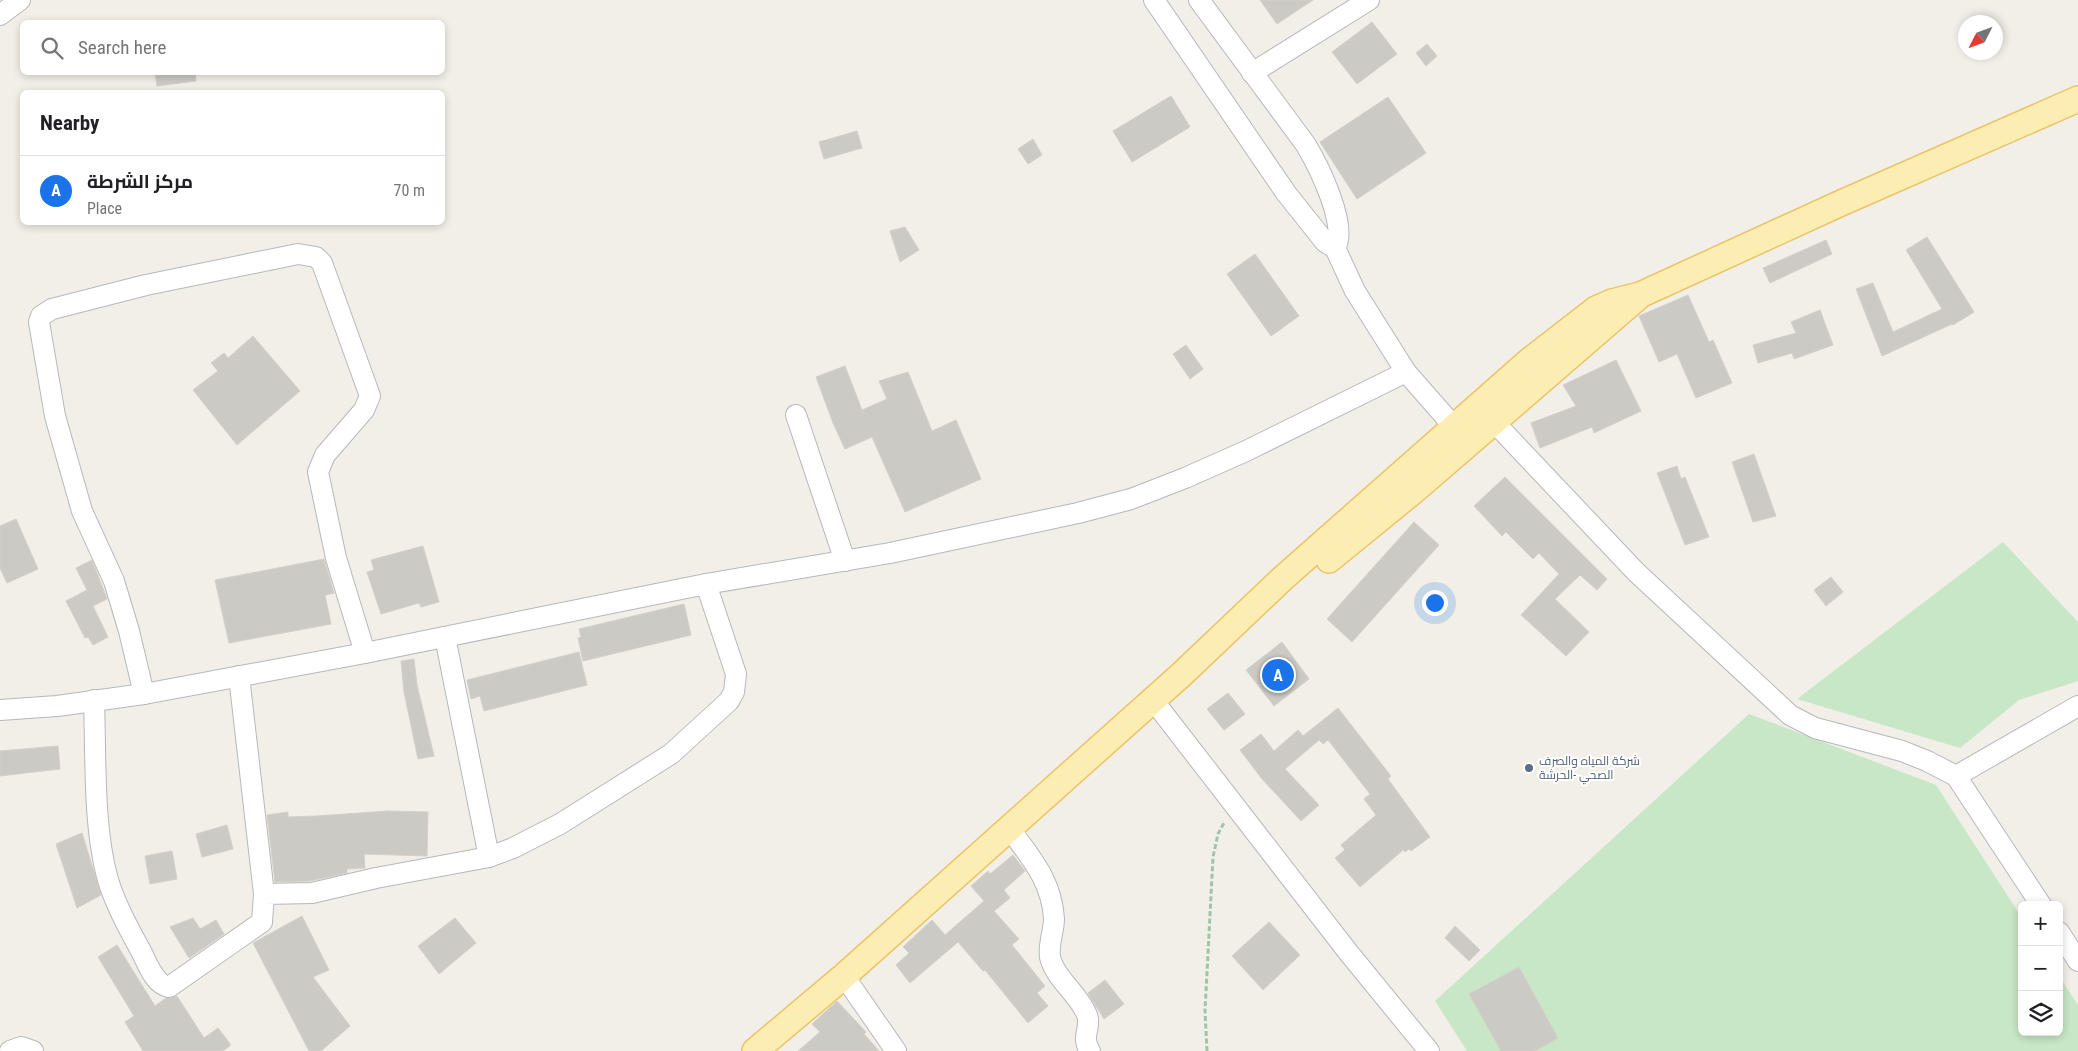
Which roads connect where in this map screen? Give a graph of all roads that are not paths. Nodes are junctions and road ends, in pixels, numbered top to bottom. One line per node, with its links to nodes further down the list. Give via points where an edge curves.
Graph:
1 (20, 0): 5 (street)
2 (1154, 0): 9 (street, via 1286,193 1325,242)
3 (1199, 0): 6 (street)
4 (1367, 0): 6 (street)
5 (0, 15)
6 (1252, 73): 9 (street, via 1301,138 1318,167 1336,220 1339,239)
7 (2078, 84): 10 (main road, via 1651,278)
8 (2078, 99): 10 (main road)
9 (1335, 248): 11 (street, via 1355,291)
10 (1640, 295): 13 (main road); 14 (main road, via 1612,302 1579,320 1530,361)
11 (1406, 372): 14 (street); 15 (street, via 1246,451 1131,499)
12 (796, 416): 15 (street)
13 (1494, 422): 14 (main road); 25 (street, via 1636,572 1790,715 1815,728 1927,760)
14 (1462, 436): 22 (main road, via 1282,579)
15 (845, 561): 16 (street)
16 (706, 584): 17 (street); 27 (street, via 736,674 734,692 729,701 670,754 560,824)
17 (445, 636): 18 (street); 27 (street)
18 (365, 653): 19 (street); 20 (street, via 336,558 318,472 326,455 364,410 370,396 322,263 316,257 298,254 146,285 52,309 41,316 39,322 56,416 82,511 114,581)
19 (240, 676): 20 (street); 28 (street)
20 (144, 694): 21 (street)
21 (94, 700): 24 (street); 28 (street, via 101,845 108,880 121,914 158,982 170,987 262,922)
22 (1153, 700): 26 (main road); 38 (street)
23 (2078, 706): 25 (street)
24 (0, 710)
25 (1956, 776): 29 (street)
26 (1009, 828): 32 (main road); 37 (street, via 1052,894 1054,928 1050,957 1086,1013 1085,1040)
27 (489, 857): 28 (street, via 312,893)
28 (264, 894)
29 (2038, 901)
30 (2063, 938): 31 (street)
31 (2078, 961)
32 (844, 976): 35 (main road); 36 (street)
33 (10, 1051): 34 (street, via 21,1047)
34 (33, 1051)
35 (755, 1051)
36 (896, 1051)
37 (1090, 1051)
38 (1429, 1051)

